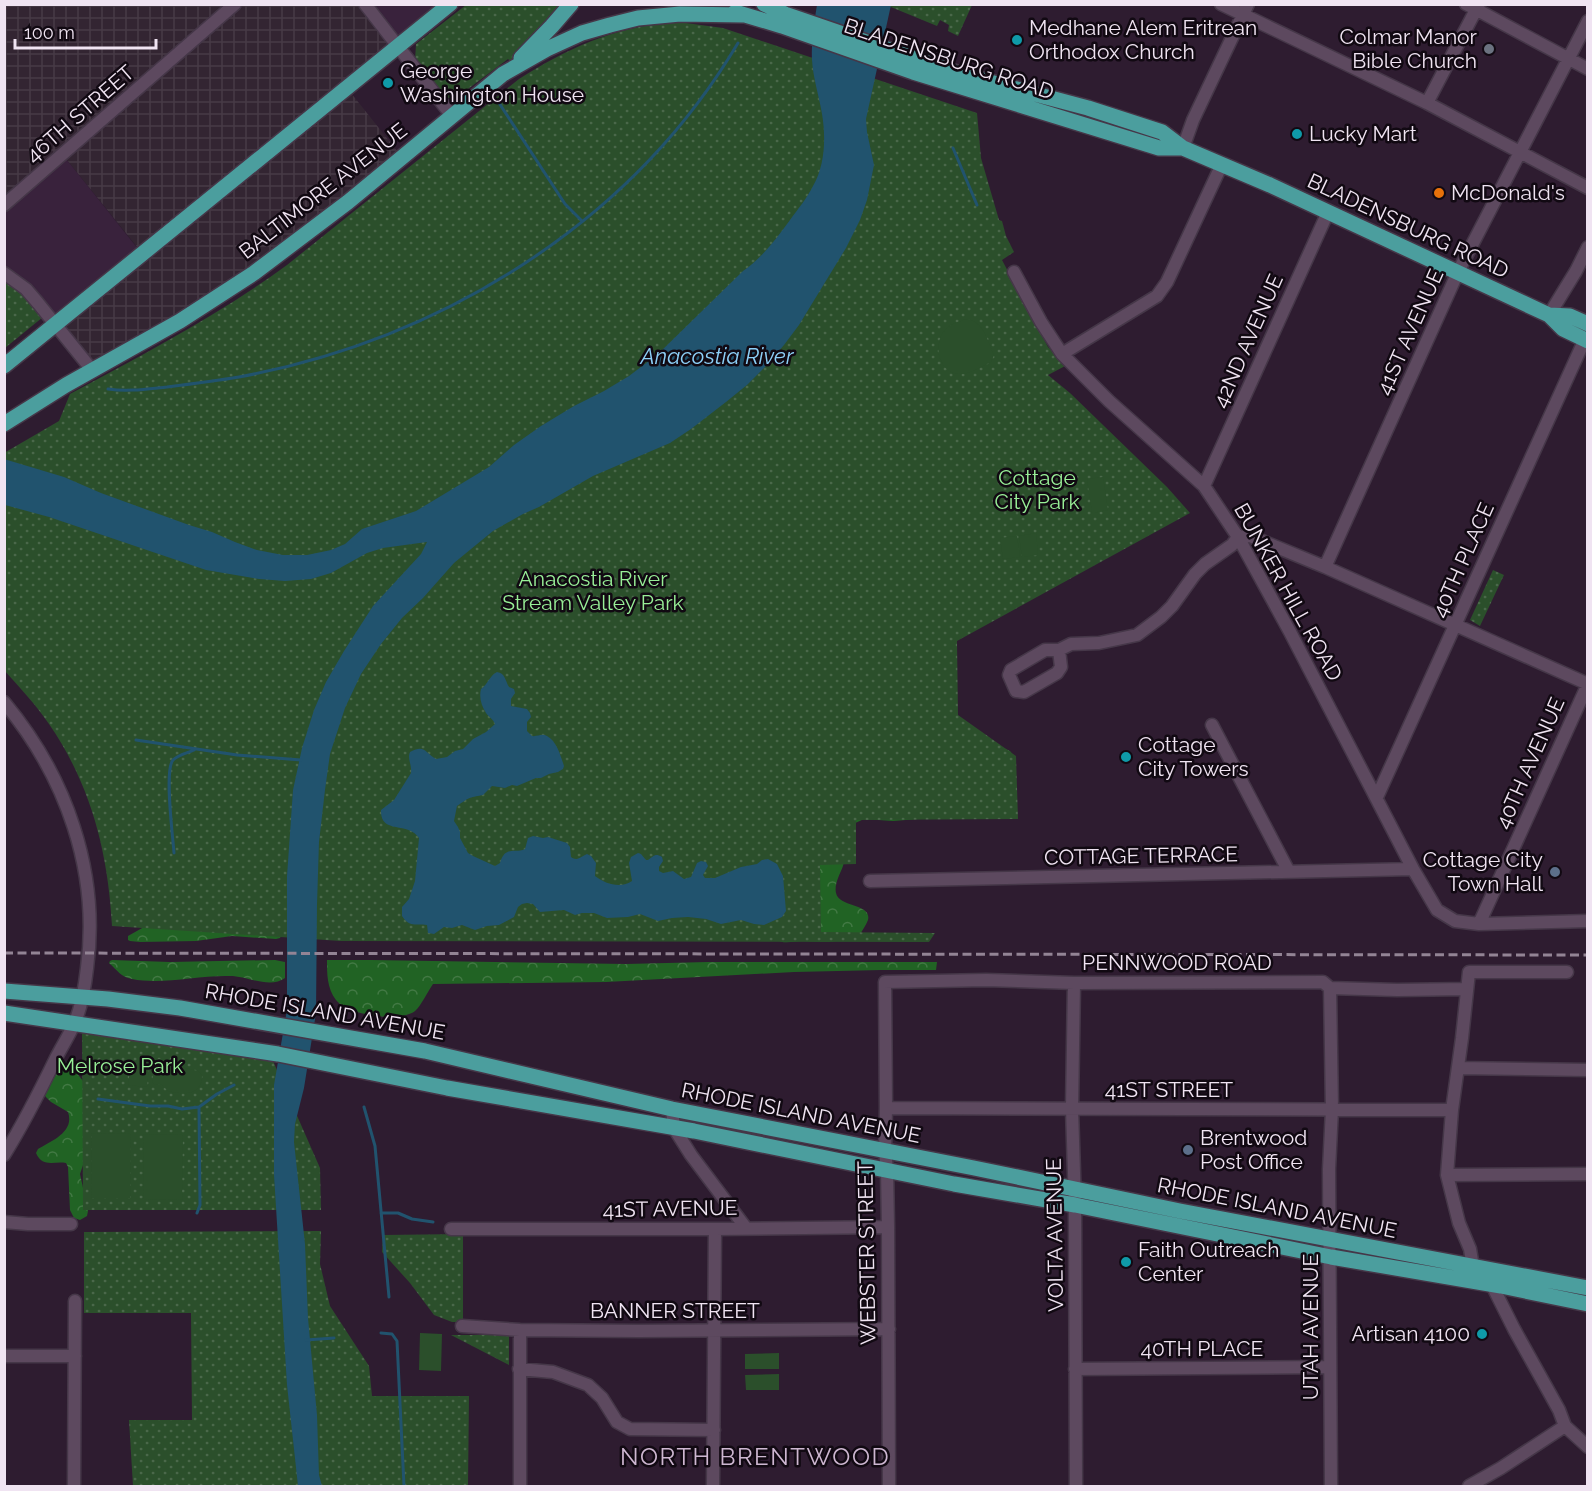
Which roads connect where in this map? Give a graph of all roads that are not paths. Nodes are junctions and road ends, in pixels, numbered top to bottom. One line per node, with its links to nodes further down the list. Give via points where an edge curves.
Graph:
1 (235, 4): 23 (street, 46TH STREET)
2 (366, 4): 13 (street)
3 (450, 4): 13 (main road)
4 (571, 4): 16 (main road)
5 (702, 4): 10 (main road, BLADENSBURG ROAD)
6 (1221, 4): 9 (street)
7 (764, 5): 11 (main road, BLADENSBURG ROAD)
8 (1474, 6): 14 (street); 17 (street)
9 (1246, 10): 17 (street); 19 (street)
10 (744, 15): 11 (main road, BLADENSBURG ROAD); 16 (main road, BALTIMORE AVENUE, via 666,15 624,21 569,38)
11 (784, 20): 19 (main road, BLADENSBURG ROAD, via 895,59 1124,119 1162,132)
12 (1587, 21): 14 (street, 41ST AVENUE)
13 (397, 47): 18 (street); 30 (main road)
14 (1568, 59): 15 (street); 20 (street, 41ST AVENUE)
15 (1587, 69)
16 (503, 74): 18 (main road, BALTIMORE AVENUE)
17 (1427, 103): 20 (street)
18 (452, 116): 34 (main road, BALTIMORE AVENUE, via 254,273 180,321)
19 (1183, 148): 21 (main road, BLADENSBURG ROAD)
20 (1519, 153): 22 (street); 27 (street, 41ST AVENUE)
21 (1222, 164): 24 (main road, BLADENSBURG ROAD); 32 (street, via 1157,296)
22 (1587, 188)
23 (4, 205)
24 (1328, 212): 27 (main road, BLADENSBURG ROAD); 36 (street, 42ND AVENUE)
25 (1587, 247): 29 (street)
26 (1014, 272): 32 (street, BUNKER HILL ROAD)
27 (1458, 272): 29 (main road, BLADENSBURG ROAD); 38 (street, 41ST AVENUE)
28 (4, 273): 30 (street, via 26,289)
29 (1549, 315): 31 (main road, BLADENSBURG ROAD, via 1570,316)
30 (56, 324): 33 (main road); 34 (street)
31 (1587, 335): 39 (street, 40TH PLACE)
32 (1062, 354): 36 (street, BUNKER HILL ROAD)
33 (4, 366)
34 (92, 370): 35 (main road, BALTIMORE AVENUE)
35 (4, 424)
36 (1204, 486): 37 (street, BUNKER HILL ROAD)
37 (1239, 537): 38 (street, via 1250,536); 40 (street, via 1205,564 1172,606 1137,635 1071,644); 44 (street, BUNKER HILL ROAD)
38 (1325, 567): 39 (street)
39 (1456, 624): 41 (street); 44 (street, 40TH PLACE)
40 (1059, 650)
41 (1587, 684): 49 (street, 40TH AVENUE)
42 (4, 702): 56 (street, via 48,764 79,844 91,920)
43 (1212, 725): 46 (street)
44 (1377, 797): 45 (street, BUNKER HILL ROAD)
45 (1413, 869): 46 (street, COTTAGE TERRACE); 49 (street, BUNKER HILL ROAD, via 1437,910 1455,921)
46 (1289, 872): 47 (street, COTTAGE TERRACE)
47 (870, 881)
48 (1587, 921): 49 (street)
49 (1479, 924)
50 (1567, 972): 54 (street, via 1468,972)
51 (885, 982): 52 (street, PENNWOOD ROAD); 61 (street, WEBSTER STREET)
52 (1074, 983): 53 (street, PENNWOOD ROAD, via 1323,982); 63 (street, VOLTA AVENUE)
53 (1330, 988): 54 (street, PENNWOOD ROAD); 64 (street, UTAH AVENUE)
54 (1467, 989): 59 (street)
55 (4, 991): 56 (main road, RHODE ISLAND AVENUE)
56 (83, 997): 58 (street); 62 (main road, RHODE ISLAND AVENUE, via 283,1024 425,1051)
57 (4, 1013): 58 (main road, RHODE ISLAND AVENUE)
58 (75, 1023): 66 (main road, RHODE ISLAND AVENUE, via 278,1054); 68 (street)
59 (1458, 1068): 60 (street); 65 (street)
60 (1587, 1070)
61 (886, 1108): 63 (street, 41ST STREET); 67 (street, WEBSTER STREET)
62 (672, 1109): 66 (street); 67 (main road, RHODE ISLAND AVENUE)
63 (1072, 1109): 64 (street, 41ST STREET); 72 (street, VOLTA AVENUE)
64 (1332, 1109): 65 (street, 41ST STREET); 79 (street, UTAH AVENUE)
65 (1452, 1110): 71 (street)
66 (674, 1128): 69 (main road, RHODE ISLAND AVENUE); 77 (street)
67 (885, 1152): 69 (street, WEBSTER STREET); 72 (main road, RHODE ISLAND AVENUE, via 974,1168)
68 (4, 1155)
69 (887, 1169): 72 (main road, RHODE ISLAND AVENUE, via 954,1184); 75 (street, WEBSTER STREET)
70 (1587, 1174): 71 (street)
71 (1447, 1175): 81 (street)
72 (1075, 1197): 79 (main road, RHODE ISLAND AVENUE); 80 (main road, RHODE ISLAND AVENUE); 94 (street, VOLTA AVENUE)
73 (4, 1222): 74 (street)
74 (71, 1224)
75 (888, 1227): 77 (street, 41ST AVENUE); 87 (street, WEBSTER STREET)
76 (451, 1228): 78 (street, 41ST AVENUE)
77 (746, 1228): 78 (street, 41ST AVENUE)
78 (715, 1229): 89 (street)
79 (1330, 1240): 80 (street, UTAH AVENUE); 81 (main road, RHODE ISLAND AVENUE)
80 (1330, 1257): 82 (main road, RHODE ISLAND AVENUE); 92 (street, UTAH AVENUE)
81 (1473, 1267): 83 (main road, RHODE ISLAND AVENUE)
82 (1492, 1285): 85 (main road, RHODE ISLAND AVENUE); 95 (street)
83 (1587, 1288)
84 (75, 1301): 91 (street)
85 (1587, 1304)
86 (462, 1326): 88 (street, BANNER STREET)
87 (889, 1329): 89 (street, BANNER STREET); 101 (street, WEBSTER STREET)
88 (520, 1330): 89 (street, BANNER STREET); 93 (street)
89 (714, 1331): 96 (street)
90 (4, 1356): 91 (street)
91 (75, 1356): 98 (street)
92 (1330, 1367): 94 (street, 40TH PLACE); 103 (street, UTAH AVENUE)
93 (519, 1369): 96 (street, via 553,1372 588,1385 617,1422 630,1429); 99 (street)
94 (1075, 1369): 102 (street, VOLTA AVENUE)
95 (1565, 1426): 97 (street); 104 (street)
96 (714, 1430): 100 (street)
97 (1587, 1447)
98 (74, 1486)
99 (520, 1486)
100 (713, 1486)
101 (889, 1486)
102 (1076, 1486)
103 (1331, 1486)
104 (1469, 1486)

